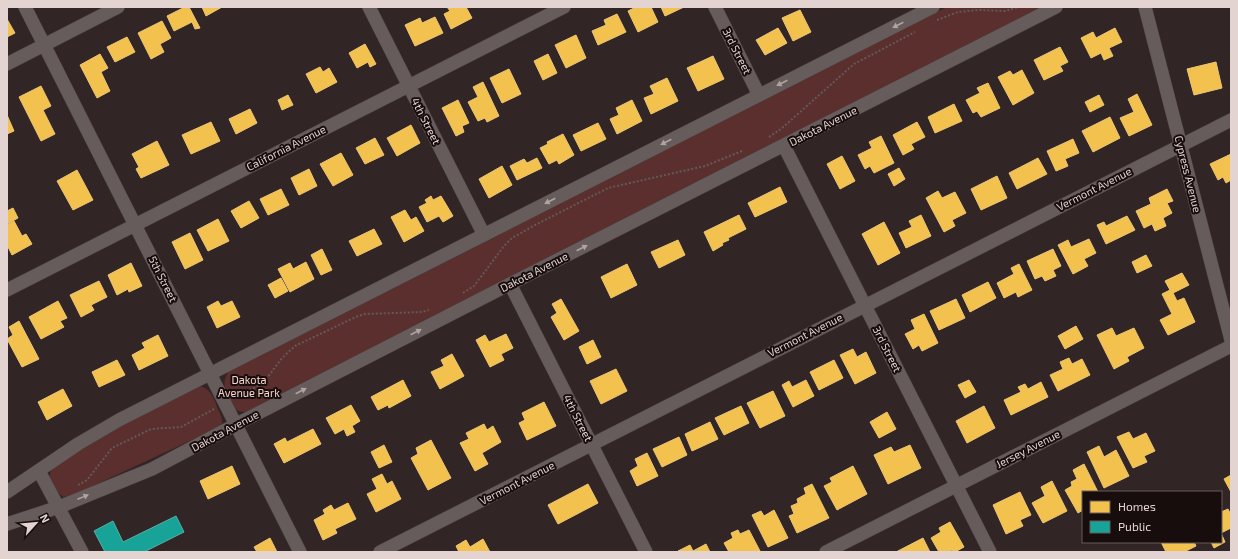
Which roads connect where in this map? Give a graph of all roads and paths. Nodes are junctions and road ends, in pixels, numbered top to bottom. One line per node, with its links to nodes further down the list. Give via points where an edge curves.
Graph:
1 (25, 7): 12 (street, 5th Street)
2 (118, 7): 12 (street)
3 (369, 7): 14 (street, 4th Street)
4 (564, 7): 14 (street, California Avenue)
5 (715, 7): 15 (street, 3rd Street)
6 (933, 7): 15 (street, one-way to 15)
7 (1019, 7): 10 (path, via 1005,11 958,12)
8 (1056, 7): 18 (street, Dakota Avenue)
9 (1145, 7): 19 (street, Cypress Avenue)
10 (934, 22)
11 (920, 29): 17 (path, via 854,64)
12 (44, 46): 13 (street); 21 (street, 5th Street)
13 (7, 64)
14 (409, 86): 21 (street, California Avenue); 22 (street, 4th Street)
15 (759, 95): 22 (street, one-way to 22)
16 (1231, 120): 19 (street, Vermont Avenue)
17 (769, 137)
18 (784, 146): 23 (street, Dakota Avenue, one-way to 18); 26 (street, 3rd Street)
19 (1180, 146): 26 (street, Vermont Avenue); 28 (street, Cypress Avenue)
20 (742, 151): 25 (path, via 705,166 608,188 544,220 512,238 474,286)
21 (135, 225): 24 (street, California Avenue); 30 (street, 5th Street)
22 (484, 235): 30 (street)
23 (510, 284): 32 (street, Dakota Avenue, one-way to 23); 33 (street, 4th Street)
24 (7, 290)
25 (462, 293)
26 (865, 305): 33 (street, Vermont Avenue); 35 (street, 3rd Street)
27 (436, 307): 31 (path, via 422,312 358,316 295,346 258,386)
28 (1231, 340)
29 (1231, 346): 35 (street, Jersey Avenue)
30 (210, 374): 31 (street, 5th Street); 34 (street, via 119,420)
31 (225, 403): 32 (street, 5th Street); 36 (path, via 181,427 151,429 112,448 87,480)
32 (235, 425): 38 (street, Dakota Avenue, one-way to 32, via 152,469); 41 (street, 5th Street)
33 (592, 445): 42 (street, Vermont Avenue); 43 (street, 4th Street)
34 (39, 471): 37 (street); 38 (street)
35 (956, 486): 44 (street, Jersey Avenue); 45 (street, 3rd Street)
36 (73, 487)
37 (7, 492)
38 (59, 507): 39 (street, Dakota Avenue); 40 (street)
39 (7, 524)
40 (82, 552)
41 (300, 552)
42 (380, 552)
43 (646, 552)
44 (826, 552)
45 (990, 552)

